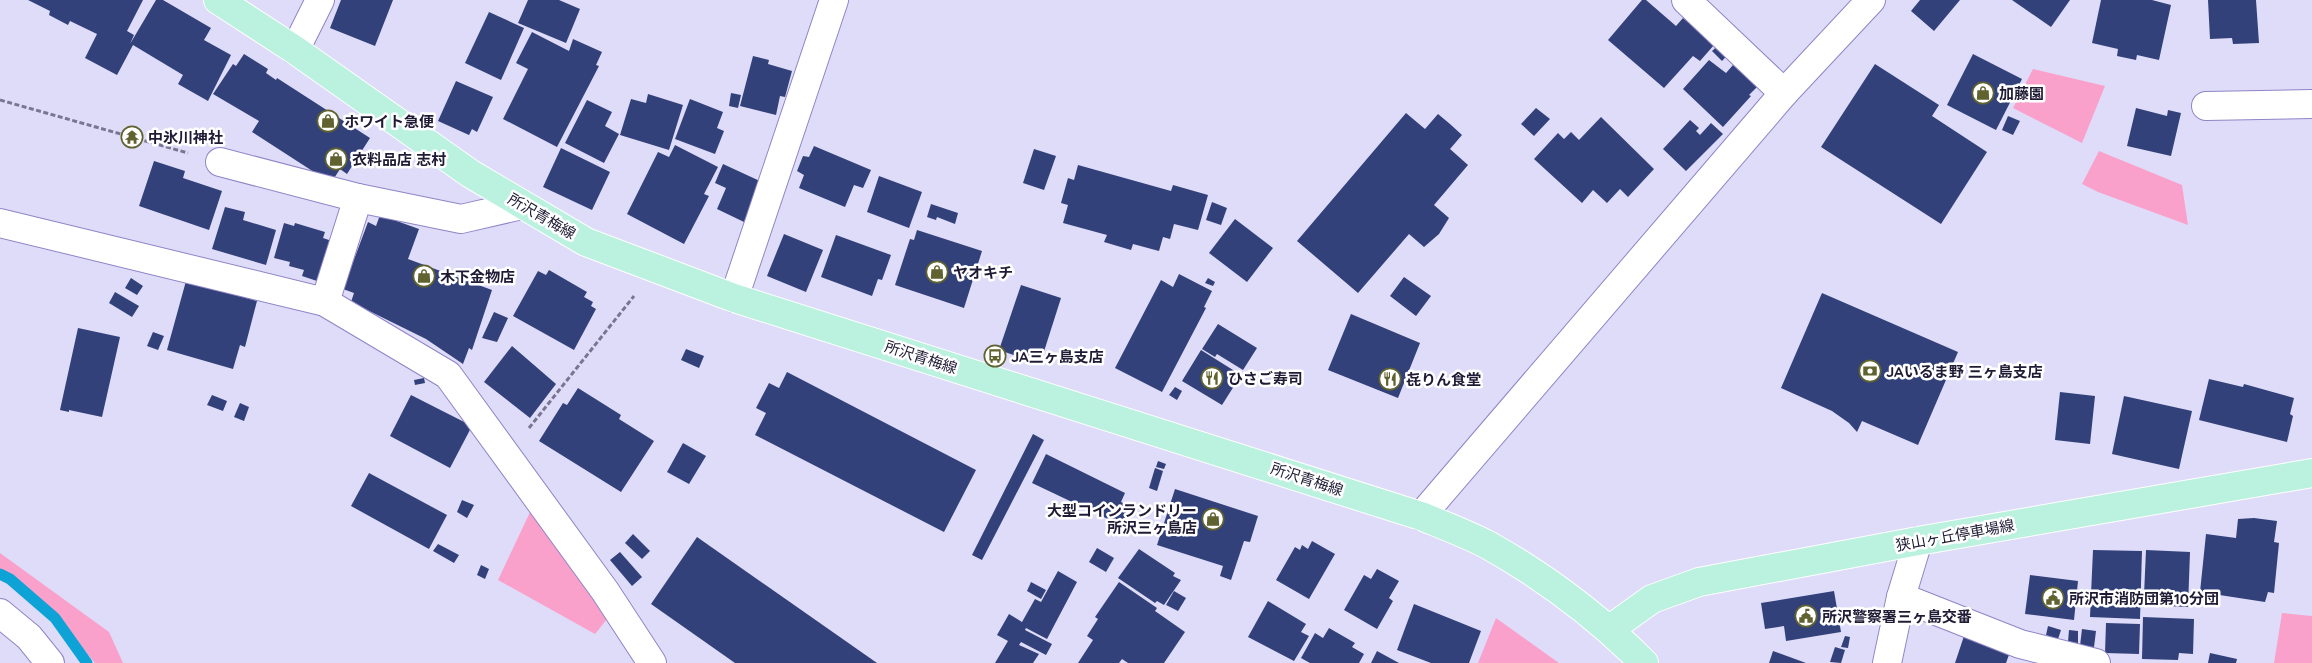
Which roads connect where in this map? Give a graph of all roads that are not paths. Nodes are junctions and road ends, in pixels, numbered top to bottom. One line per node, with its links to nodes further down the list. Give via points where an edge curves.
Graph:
1 (218, 0): 6 (main road, 所沢青梅線)
2 (320, 0): 6 (street)
3 (834, 0): 14 (street)
4 (1686, 0): 7 (street)
5 (1871, 0): 7 (street)
6 (295, 50): 12 (main road, 所沢青梅線, via 471,174)
7 (1784, 93): 17 (street)
8 (2312, 104): 9 (street)
9 (2206, 106)
10 (220, 162): 11 (street)
11 (358, 198): 12 (street, via 461,220); 15 (street)
12 (522, 205): 14 (main road, 所沢青梅線, via 586,242)
13 (0, 224): 15 (street)
14 (734, 298): 17 (main road, 所沢青梅線)
15 (325, 302): 23 (street, via 448,375 605,591)
16 (2312, 473): 18 (main road, 狭山ヶ丘停車場線)
17 (1421, 516): 21 (main road, 所沢青梅線, via 1487,545 1547,582)
18 (1918, 541): 19 (street); 21 (main road, 狭山ヶ丘停車場線, via 1699,582 1652,599)
19 (1902, 597): 25 (street); 26 (street, via 2020,644)
20 (0, 613): 22 (street, via 29,637)
21 (1610, 629): 24 (main road, 所沢青梅線)
22 (50, 663)
23 (652, 663)
24 (1644, 663)
25 (1887, 663)
26 (2096, 663)

